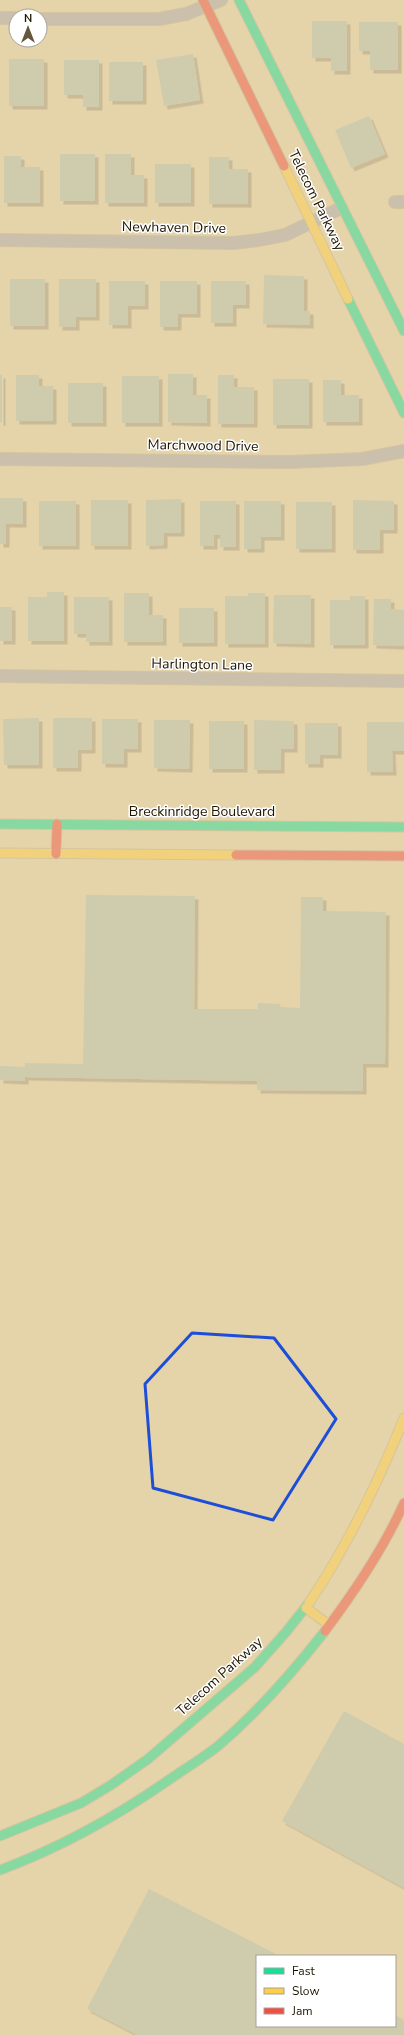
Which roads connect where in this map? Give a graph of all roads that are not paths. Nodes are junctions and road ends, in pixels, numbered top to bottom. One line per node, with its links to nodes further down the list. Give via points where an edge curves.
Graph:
1 (220, 0): 3 (street)
2 (239, 0): 5 (street, Telecom Parkway)
3 (204, 3): 4 (street, via 186,14 159,19); 6 (street, Telecom Parkway)
4 (48, 19)
5 (341, 208): 6 (street, Newhaven Drive); 8 (street, Telecom Parkway)
6 (312, 222): 7 (street, Newhaven Drive, via 285,235 233,243); 9 (street, Telecom Parkway)
7 (0, 240)
8 (404, 331)
9 (404, 413)
10 (404, 451): 11 (street, Marchwood Drive, via 362,459 290,462)
11 (0, 460)
12 (0, 676): 13 (street, Harlington Lane)
13 (404, 681)
14 (0, 824): 15 (street, Breckinridge Boulevard)
15 (57, 824): 16 (street, Breckinridge Boulevard); 18 (street)
16 (404, 827)
17 (0, 853): 18 (street)
18 (56, 854): 19 (street)
19 (404, 856)
20 (404, 1418): 22 (street, Telecom Parkway, via 360,1519)
21 (404, 1503): 23 (street, via 393,1529 347,1602)
22 (306, 1608): 23 (street); 24 (street, Telecom Parkway, via 262,1659 186,1725 168,1744 129,1774 91,1797 38,1822)
23 (329, 1625): 25 (street, via 281,1684 221,1744 113,1818)
24 (0, 1836)
25 (0, 1870)

